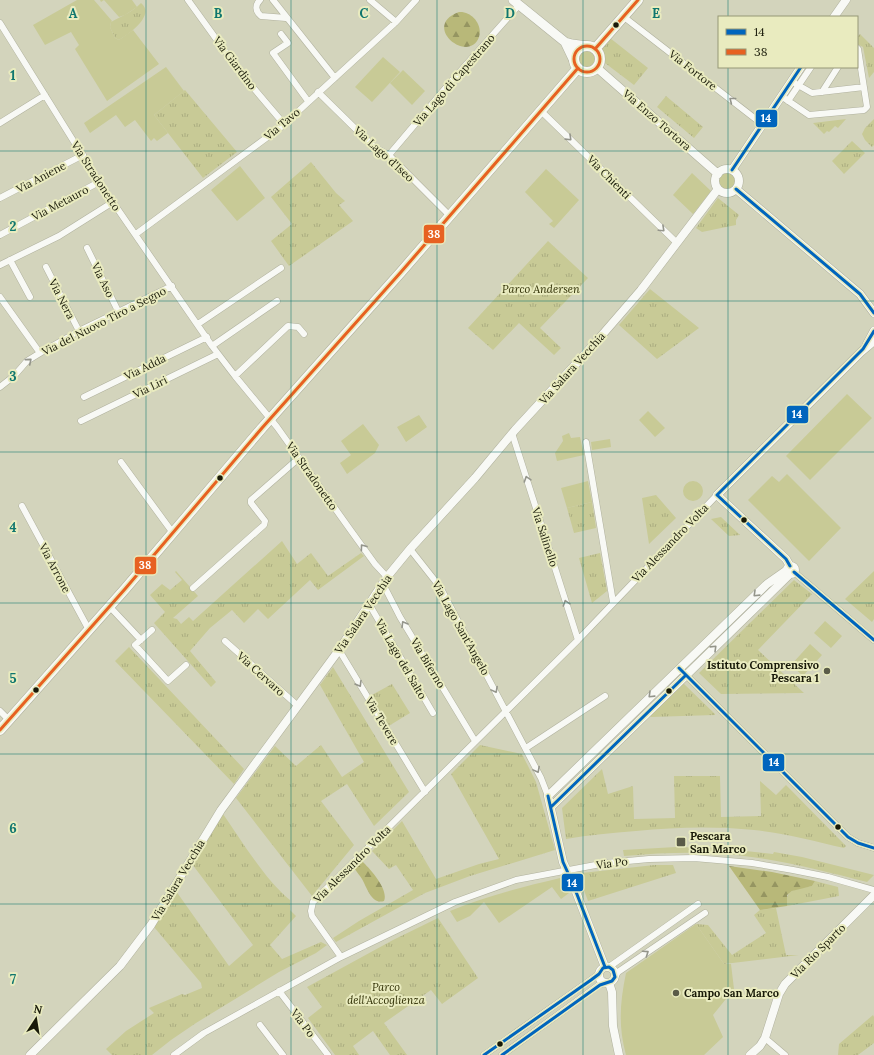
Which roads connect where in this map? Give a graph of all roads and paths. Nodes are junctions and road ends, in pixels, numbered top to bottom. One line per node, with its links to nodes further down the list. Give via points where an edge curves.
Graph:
1 (188, 0): 34 (street, Via Giardino, via 240,72)
2 (260, 0): 11 (street, via 256,10 261,16)
3 (273, 0): 11 (street)
4 (370, 0): 12 (street)
5 (416, 0): 12 (street, Via Tavo)
6 (638, 0): 10 (main road)
7 (846, 0): 9 (street)
8 (516, 2): 15 (main road, Via Lago di Capestrano); 37 (street, Via Lago di Capestrano)
9 (835, 16)
10 (624, 17): 16 (main road); 35 (street, Via Fortore, one-way to 10)
11 (286, 18): 23 (street)
12 (396, 22): 23 (street, Via Tavo)
13 (0, 23): 29 (street, Via Stradonetto)
14 (281, 34): 31 (street, via 288,43 273,53)
15 (565, 42): 16 (main road, Via Lago di Capestrano); 18 (main road, Via Lago di Capestrano)
16 (591, 48): 18 (main road, via 583,47 577,51 574,59); 19 (main road, via 600,58)
17 (858, 49): 26 (street)
18 (576, 65): 19 (main road, via 587,72); 32 (main road)
19 (596, 67): 39 (street, Via Enzo Tortora)
20 (800, 68): 24 (street)
21 (810, 68): 25 (street)
22 (837, 68): 28 (street)
23 (335, 78): 27 (street, Via Tavo)
24 (791, 81): 25 (street); 30 (street)
25 (799, 85): 28 (street, via 812,93); 30 (street)
26 (864, 87): 28 (street); 30 (street, via 867,107 864,110 808,115)
27 (318, 92): 31 (street, Via Tavo); 37 (street, Via Lago d'Iseo, via 374,147)
28 (822, 92)
29 (45, 95): 33 (street); 36 (street, Via Stradonetto)
30 (785, 98): 35 (street)
31 (308, 102): 34 (street, Via Tavo)
32 (541, 111): 45 (main road); 48 (street, Via Chienti, one-way to 48)
33 (0, 123)
34 (284, 124): 46 (street, Via Tavo)
35 (762, 124): 38 (street)
36 (82, 155): 40 (street, Via Stradonetto); 43 (street, Via Aniene)
37 (389, 155): 45 (street, Via Lago d'Iseo)
38 (732, 170): 39 (street, via 724,169); 42 (street, via 740,182)
39 (718, 174): 41 (street, via 715,181)
40 (99, 182): 44 (street, Via Stradonetto); 47 (street, Via Metauro)
41 (718, 189): 42 (street, via 727,194); 48 (street, Via Salara Vecchia)
42 (736, 190): 55 (street)
43 (0, 198)
44 (113, 202): 46 (street, Via Stradonetto); 50 (street, via 59,236)
45 (450, 216): 75 (main road)
46 (136, 234): 54 (street, Via Stradonetto)
47 (0, 235)
48 (677, 243): 77 (street, Via Salara Vecchia, via 596,342)
49 (87, 248): 60 (street, Via Aso)
50 (10, 260): 51 (street); 57 (street)
51 (0, 265)
52 (46, 267): 63 (street, Via Nera)
53 (281, 268): 62 (street)
54 (172, 286): 60 (street, Via del Nuovo Tiro a Segno); 62 (street, Via Stradonetto)
55 (860, 294): 59 (street); 61 (street)
56 (0, 297): 70 (street)
57 (30, 297)
58 (277, 301): 68 (street)
59 (874, 301)
60 (119, 313): 63 (street, Via del Nuovo Tiro a Segno)
61 (874, 313)
62 (198, 324): 66 (street, Via Stradonetto)
63 (79, 331): 70 (street, Via del Nuovo Tiro a Segno)
64 (874, 331): 69 (street, Via Alessandro Volta)
65 (304, 334): 72 (street, via 298,327 288,326)
66 (207, 337): 68 (street, Via Stradonetto); 74 (street, Via Adda)
67 (874, 341): 69 (street, Via Alessandro Volta)
68 (212, 346): 71 (street, Via Stradonetto)
69 (863, 349): 81 (street, Via Alessandro Volta)
70 (40, 353): 73 (street, Via del Nuovo Tiro a Segno, one-way to 70)
71 (218, 354): 72 (street, Via Stradonetto); 76 (street, Via Liri)
72 (235, 376): 75 (street, Via Stradonetto)
73 (0, 387)
74 (84, 397)
75 (270, 419): 79 (street, Via Stradonetto); 83 (main road)
76 (81, 421)
77 (512, 433): 84 (street, Via Salara Vecchia); 94 (street, Via Salinello, one-way to 77)
78 (586, 442): 88 (street)
79 (299, 458): 86 (street, Via Stradonetto, one-way to 79); 87 (street, via 251,500 251,504 265,521 264,525)
80 (121, 462): 83 (street)
81 (717, 495): 85 (street, via 786,559); 88 (street, Via Alessandro Volta)
82 (22, 506): 91 (street, Via Arrone)
83 (172, 533): 90 (main road)
84 (410, 549): 86 (street, Via Salara Vecchia); 103 (street, Via Lago Sant'Angelo, one-way to 103, via 440,587)
85 (790, 570): 95 (street); 99 (street, one-way to 99, via 767,584); 100 (street, one-way to 85)
86 (385, 581): 89 (street, Via Salara Vecchia); 108 (street, Via Biferno, one-way to 86, via 400,617)
87 (193, 588)
88 (613, 602): 94 (street, Via Alessandro Volta)
89 (369, 604): 97 (street, Via Salara Vecchia); 105 (street, Via Lago del Salto)
90 (110, 606): 91 (main road); 93 (street)
91 (89, 630): 106 (main road)
92 (152, 630): 93 (street)
93 (141, 640): 98 (street, via 136,645 168,682)
94 (578, 640): 103 (street, Via Alessandro Volta)
95 (874, 640)
96 (225, 641): 102 (street, Via Cervaro)
97 (339, 650): 102 (street, Via Salara Vecchia); 110 (street, Via Tevere, one-way to 110)
98 (186, 665)
99 (679, 668): 100 (street); 111 (street, one-way to 111)
100 (686, 675): 112 (street); 113 (street, via 848,836 858,843)
101 (605, 696): 109 (street)
102 (298, 706): 126 (street, Via Salara Vecchia, via 221,810 151,925 120,966)
103 (506, 710): 108 (street, Via Alessandro Volta); 109 (street)
104 (0, 711): 106 (street)
105 (433, 713)
106 (9, 720): 107 (main road)
107 (0, 730)
108 (475, 741): 110 (street, Via Alessandro Volta)
109 (526, 748): 111 (street, one-way to 111)
110 (424, 792): 119 (street, Via Alessandro Volta, via 313,902 312,916)
111 (548, 796): 112 (street)
112 (551, 807): 114 (street, via 562,860)
113 (874, 848)
114 (567, 870): 115 (street, Via Po, via 649,859 710,859 793,870); 119 (street, Via Po, via 516,880 455,902); 120 (street)
115 (874, 890)
116 (874, 895): 125 (street, Via Rio Sparto, via 785,984 779,994)
117 (698, 904): 120 (street)
118 (705, 913): 122 (street, one-way to 118, via 618,972)
119 (341, 957): 123 (street)
120 (607, 967): 121 (street); 122 (street, via 613,970)
121 (599, 974): 122 (street, via 600,979); 130 (street)
122 (610, 981): 131 (street, via 600,984); 132 (street, via 613,1026)
123 (279, 991): 127 (street, via 204,1033); 129 (street, Via Po)
124 (260, 1025): 128 (street)
125 (765, 1038): 133 (street); 134 (street)
126 (30, 1055)
127 (174, 1055)
128 (283, 1055)
129 (328, 1055)
130 (484, 1055)
131 (502, 1055)
132 (619, 1055)
133 (750, 1055)
134 (785, 1055)

